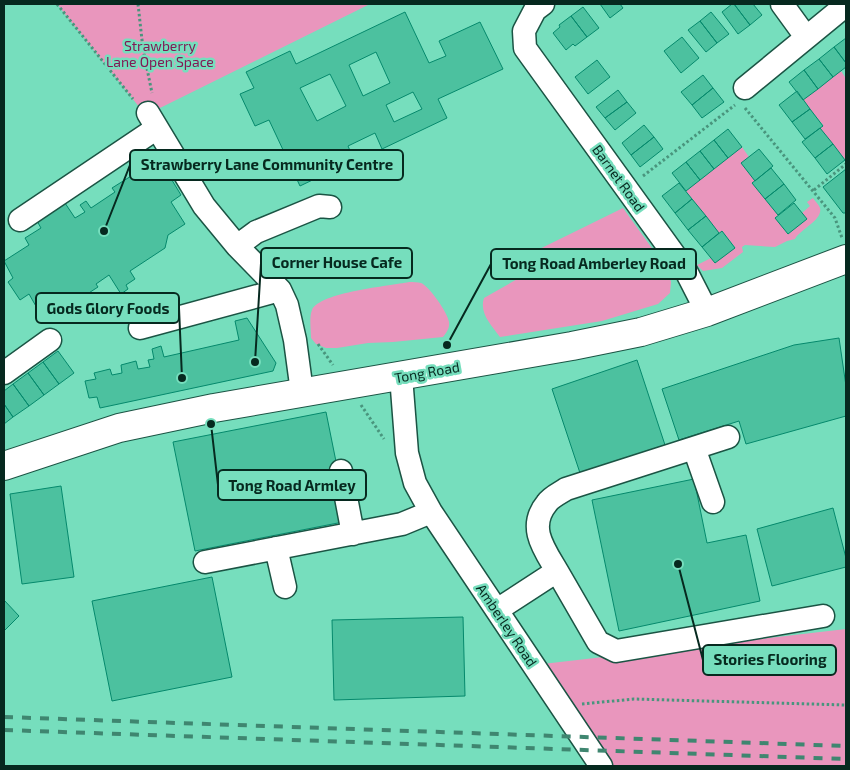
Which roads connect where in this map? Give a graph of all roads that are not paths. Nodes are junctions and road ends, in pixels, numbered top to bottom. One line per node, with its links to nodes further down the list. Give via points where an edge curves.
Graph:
1 (543, 4): 11 (street, Barnet Road, via 535,10 524,31 525,48 686,272)
2 (782, 4): 4 (street)
3 (846, 5): 4 (street)
4 (806, 37): 5 (street)
5 (742, 95)
6 (330, 208): 8 (street, via 318,206 256,232)
7 (20, 220): 8 (street, via 152,121 204,206)
8 (237, 246): 10 (street)
9 (845, 252): 11 (main road, Tong Road)
10 (280, 290): 12 (street); 16 (street, via 288,305)
11 (707, 312): 15 (main road, Tong Road, via 641,332)
12 (140, 328)
13 (50, 340): 14 (street)
14 (4, 373)
15 (400, 376): 16 (main road, Tong Road); 22 (street, Amberley Road, via 407,453 415,483)
16 (302, 392): 19 (main road, Tong Road, via 119,428)
17 (728, 437): 18 (street)
18 (694, 448): 21 (street); 26 (street, via 566,489 547,502 538,519 538,538)
19 (4, 466)
20 (341, 471): 23 (street)
21 (713, 502)
22 (431, 512): 23 (street, via 402,524); 28 (street, Amberley Road)
23 (353, 534): 24 (street)
24 (276, 548): 25 (street); 27 (street)
25 (205, 562)
26 (557, 571): 28 (street); 29 (street, via 598,642 616,651)
27 (285, 587)
28 (497, 610): 30 (street, Amberley Road)
29 (823, 616)
30 (601, 766)

